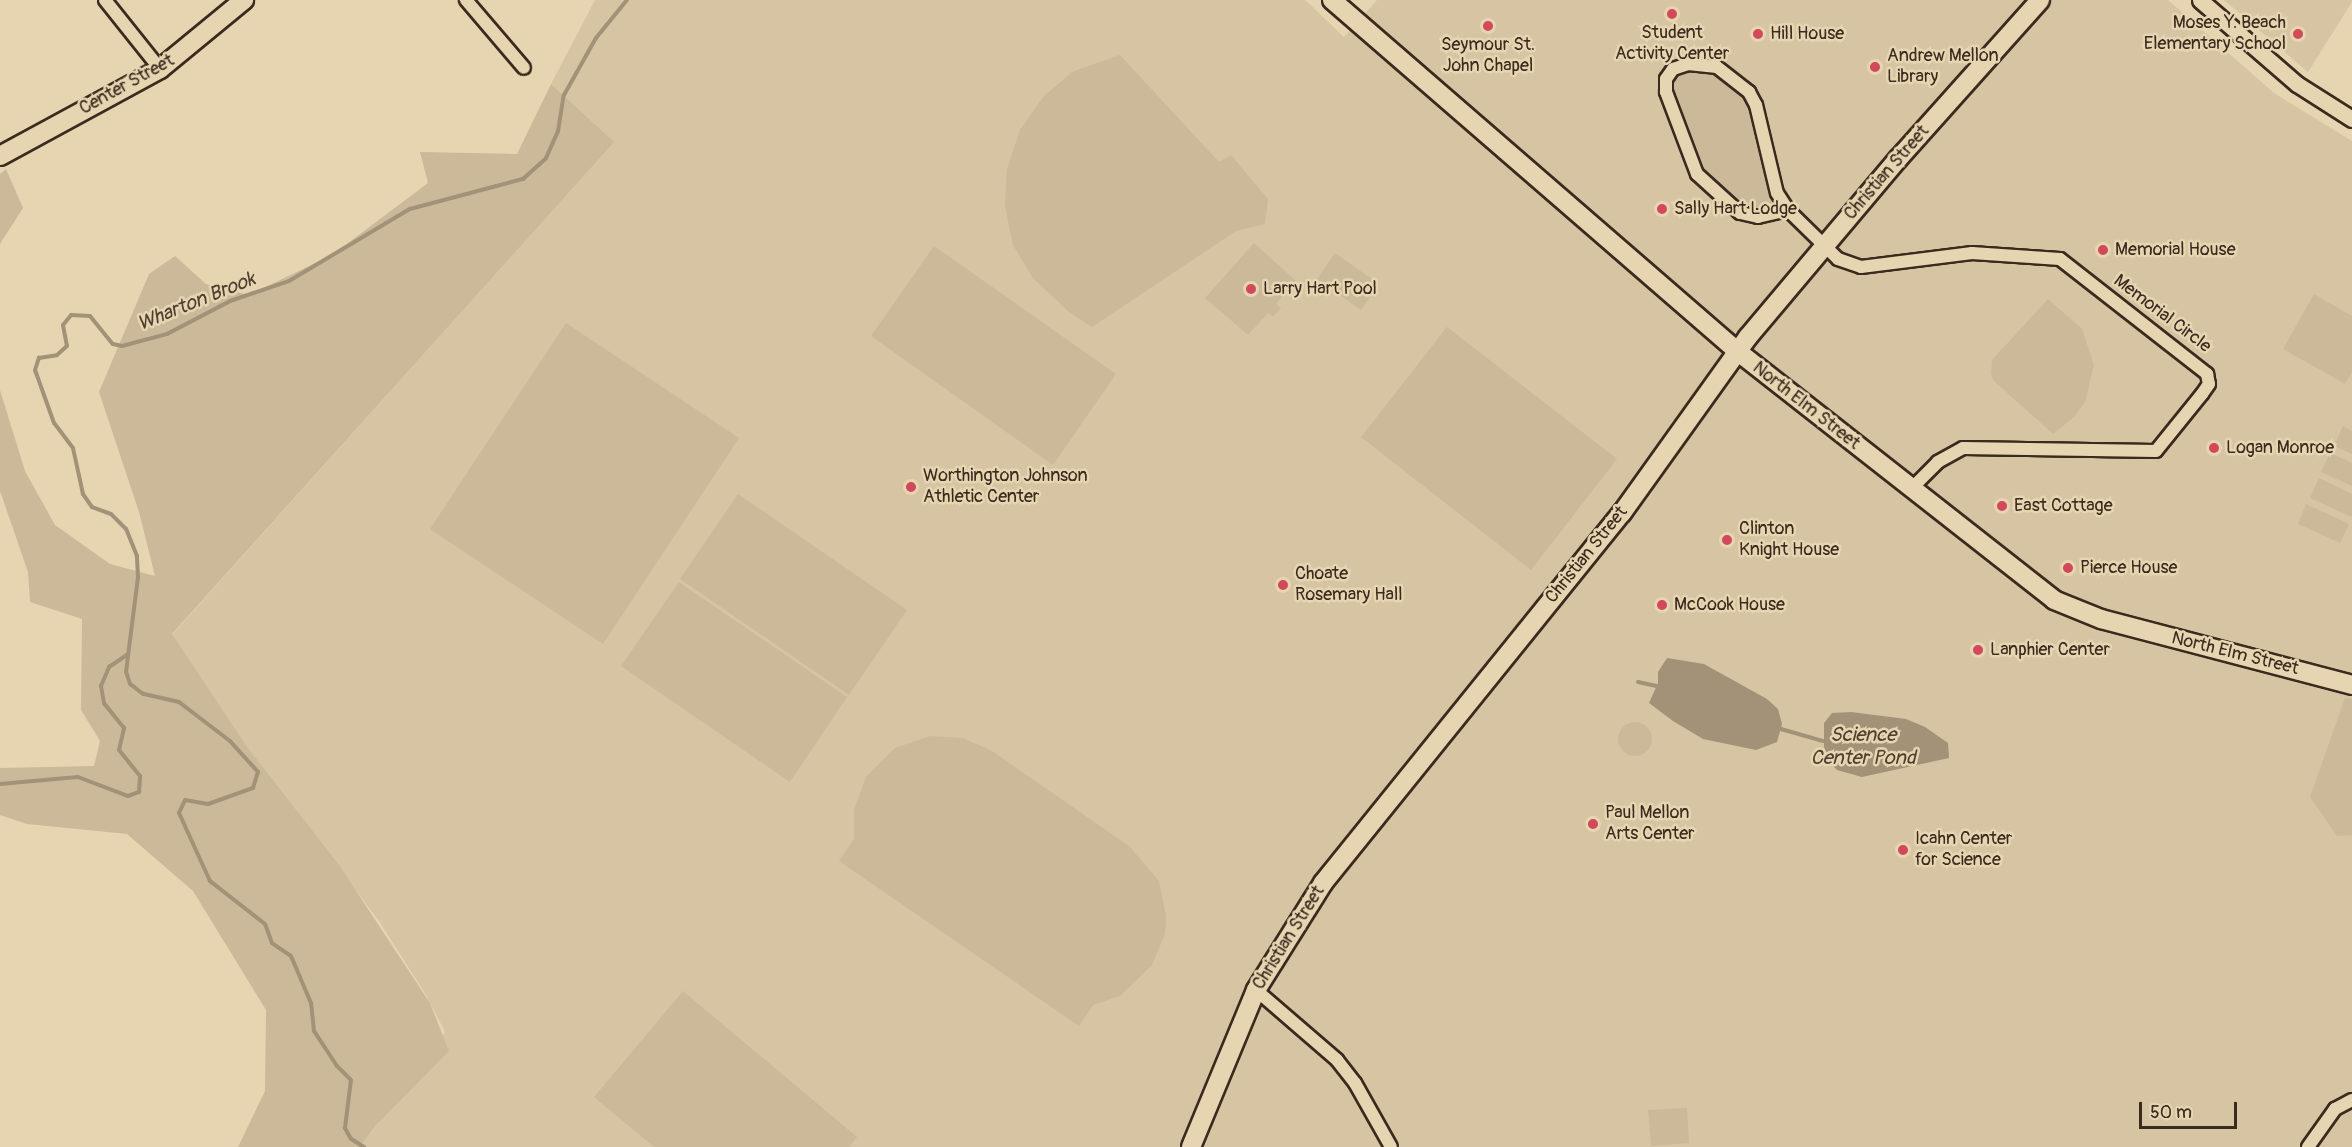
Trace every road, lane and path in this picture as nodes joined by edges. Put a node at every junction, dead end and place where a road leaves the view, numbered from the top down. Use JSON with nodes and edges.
{"nodes":[{"id":1,"x":105,"y":0,"type":"edge"},
{"id":2,"x":244,"y":0,"type":"edge"},
{"id":3,"x":466,"y":0,"type":"edge"},
{"id":4,"x":2040,"y":0,"type":"edge"},
{"id":5,"x":2200,"y":0,"type":"edge"},
{"id":6,"x":1344,"y":4,"type":"edge"},
{"id":7,"x":524,"y":68,"type":"dead end"},
{"id":8,"x":160,"y":69,"type":"junction"},
{"id":9,"x":2352,"y":118,"type":"edge"},
{"id":10,"x":0,"y":156,"type":"edge"},
{"id":11,"x":1788,"y":210,"type":"junction"},
{"id":12,"x":1824,"y":248,"type":"junction"},
{"id":13,"x":1737,"y":351,"type":"junction"},
{"id":14,"x":1911,"y":489,"type":"junction"},
{"id":15,"x":2352,"y":684,"type":"edge"},
{"id":16,"x":1256,"y":990,"type":"junction"},
{"id":17,"x":2352,"y":1100,"type":"edge"},
{"id":18,"x":1191,"y":1147,"type":"edge"},
{"id":19,"x":1391,"y":1147,"type":"edge"},
{"id":20,"x":2308,"y":1147,"type":"edge"}],
"edges":[{"from":1,"to":8,"type":"street"},
{"from":2,"to":8,"type":"main road","name":"Center Street"},
{"from":3,"to":7,"type":"street"},
{"from":4,"to":12,"type":"main road","name":"Christian Street"},
{"from":5,"to":9,"type":"street"},
{"from":6,"to":13,"type":"main road","name":"North Elm Street"},
{"from":8,"to":10,"type":"main road","name":"Center Street"},
{"from":11,"to":11,"type":"street"},
{"from":11,"to":12,"type":"street"},
{"from":12,"to":13,"type":"main road","name":"Christian Street"},
{"from":12,"to":14,"type":"street","name":"Memorial Circle"},
{"from":13,"to":14,"type":"main road","name":"North Elm Street"},
{"from":13,"to":16,"type":"main road","name":"Christian Street"},
{"from":14,"to":15,"type":"main road","name":"North Elm Street"},
{"from":16,"to":18,"type":"main road","name":"Christian Street"},
{"from":16,"to":19,"type":"street"},
{"from":17,"to":20,"type":"street"}]}
